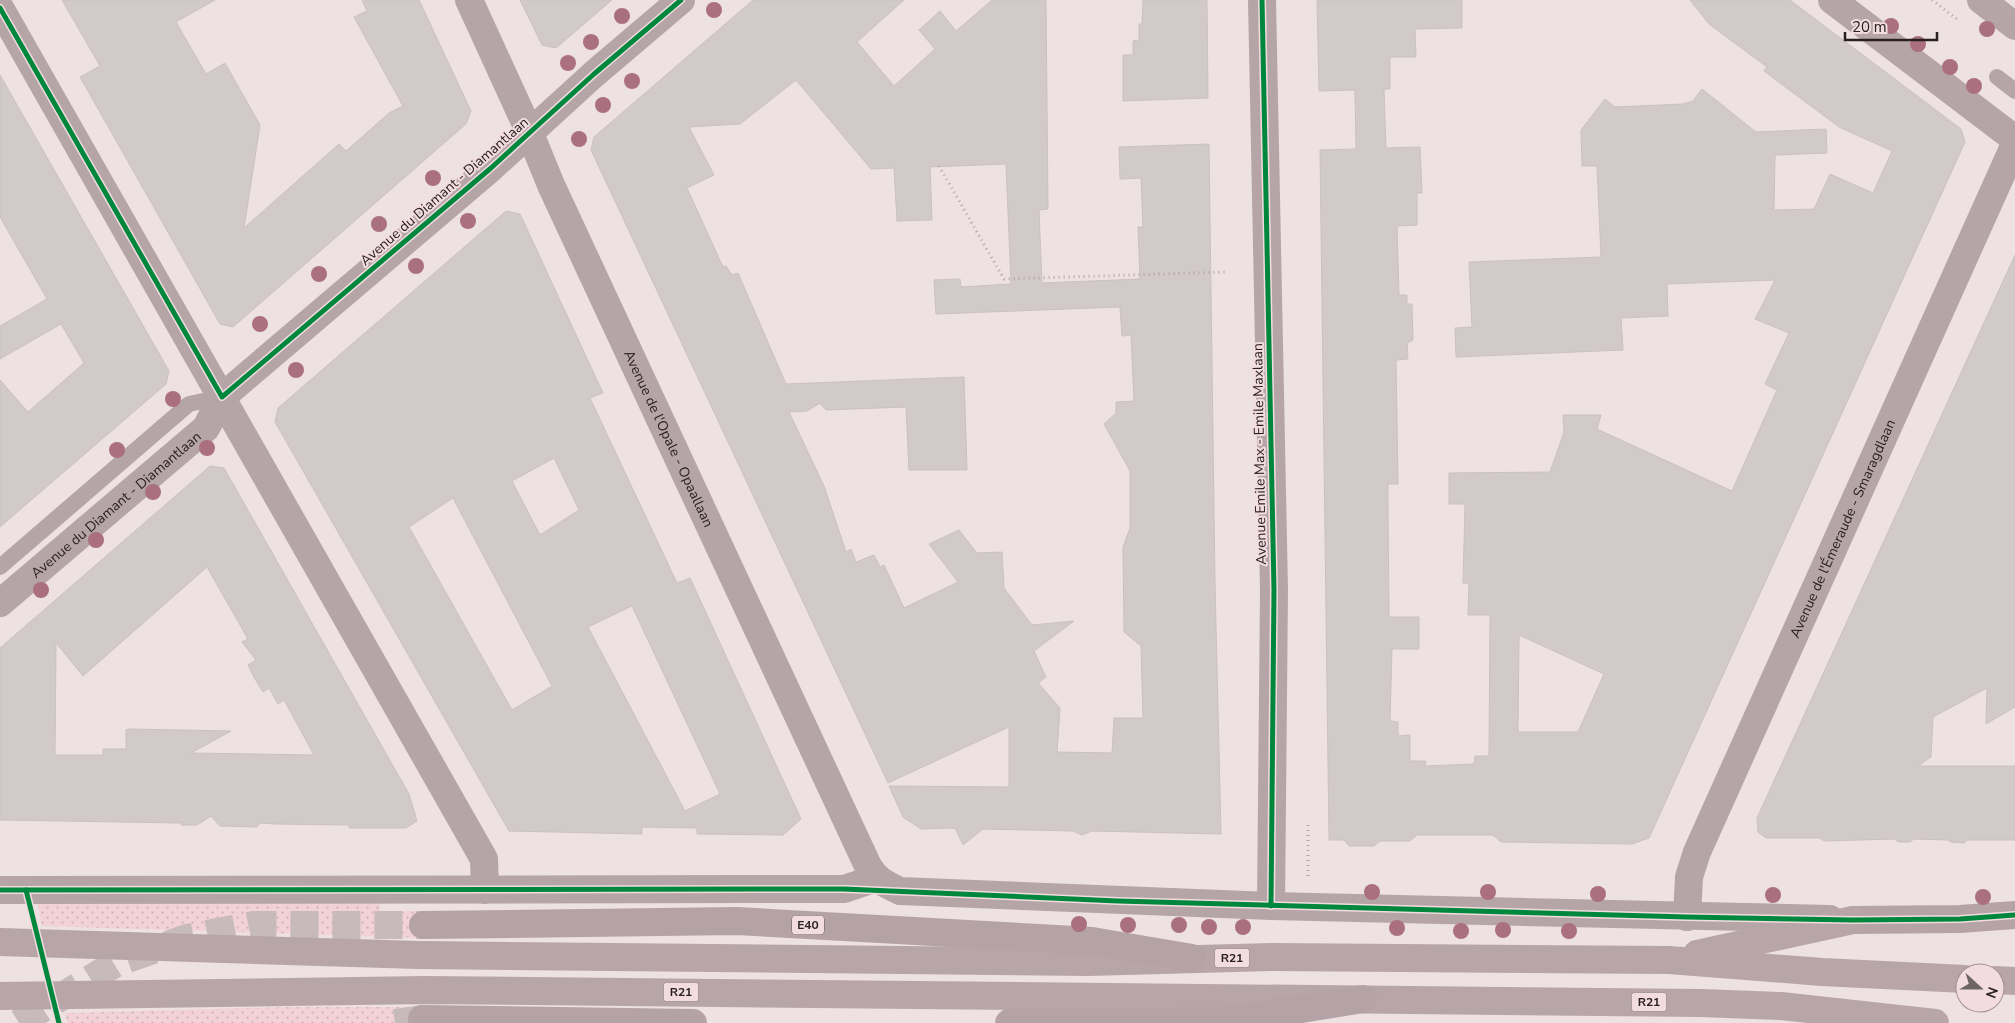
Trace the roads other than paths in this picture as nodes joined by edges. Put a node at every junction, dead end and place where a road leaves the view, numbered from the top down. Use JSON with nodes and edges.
{"nodes":[{"id":1,"x":469,"y":0,"type":"edge"},
{"id":2,"x":681,"y":0,"type":"edge"},
{"id":3,"x":1262,"y":0,"type":"edge"},
{"id":4,"x":1832,"y":0,"type":"edge"},
{"id":5,"x":1981,"y":0,"type":"edge"},
{"id":6,"x":0,"y":8,"type":"edge"},
{"id":7,"x":2015,"y":26,"type":"edge"},
{"id":8,"x":1997,"y":77,"type":"dead end"},
{"id":9,"x":2015,"y":91,"type":"edge"},
{"id":10,"x":529,"y":131,"type":"junction"},
{"id":11,"x":2015,"y":138,"type":"edge"},
{"id":12,"x":2015,"y":144,"type":"edge"},
{"id":13,"x":222,"y":397,"type":"junction"},
{"id":14,"x":0,"y":567,"type":"edge"},
{"id":15,"x":0,"y":603,"type":"edge"},
{"id":16,"x":874,"y":876,"type":"junction"},
{"id":17,"x":0,"y":890,"type":"edge"},
{"id":18,"x":485,"y":890,"type":"junction"},
{"id":19,"x":1271,"y":906,"type":"junction"},
{"id":20,"x":2015,"y":915,"type":"edge"},
{"id":21,"x":1687,"y":918,"type":"junction"},
{"id":22,"x":1853,"y":920,"type":"junction"},
{"id":23,"x":423,"y":925,"type":"tunnel mouth"},
{"id":24,"x":0,"y":942,"type":"edge"},
{"id":25,"x":1192,"y":958,"type":"junction"},
{"id":26,"x":1668,"y":960,"type":"junction"},
{"id":27,"x":1955,"y":979,"type":"edge"},
{"id":28,"x":0,"y":996,"type":"edge"},
{"id":29,"x":1363,"y":999,"type":"junction"},
{"id":30,"x":422,"y":1019,"type":"dead end"},
{"id":31,"x":693,"y":1023,"type":"edge"},
{"id":32,"x":1009,"y":1023,"type":"edge"},
{"id":33,"x":1935,"y":1023,"type":"edge"}],
"edges":[{"from":1,"to":10,"type":"street","name":"Avenue de l'Opale - Opaallaan"},
{"from":2,"to":10,"type":"street","name":"Avenue du Diamant - Diamantlaan"},
{"from":3,"to":19,"type":"street","name":"Avenue Emile Max - Emile Maxlaan"},
{"from":4,"to":11,"type":"street"},
{"from":5,"to":7,"type":"street"},
{"from":6,"to":13,"type":"street"},
{"from":8,"to":9,"type":"lane"},
{"from":10,"to":13,"type":"street","name":"Avenue du Diamant - Diamantlaan"},
{"from":10,"to":16,"type":"street","name":"Avenue de l'Opale - Opaallaan"},
{"from":12,"to":21,"type":"street","name":"Avenue de l'Émeraude - Smaragdlaan"},
{"from":13,"to":14,"type":"lane","name":"Avenue du Diamant - Diamantlaan"},
{"from":13,"to":15,"type":"street","name":"Avenue du Diamant - Diamantlaan"},
{"from":13,"to":18,"type":"street"},
{"from":16,"to":18,"type":"street"},
{"from":16,"to":19,"type":"street"},
{"from":17,"to":18,"type":"street"},
{"from":19,"to":21,"type":"street"},
{"from":20,"to":22,"type":"main road"},
{"from":21,"to":22,"type":"street"},
{"from":22,"to":26,"type":"main road"},
{"from":23,"to":25,"type":"highway","number":"E40"},
{"from":24,"to":25,"type":"main road","number":"R21"},
{"from":25,"to":26,"type":"main road","number":"R21"},
{"from":26,"to":27,"type":"main road","number":"R21"},
{"from":28,"to":29,"type":"main road","number":"R21"},
{"from":29,"to":32,"type":"highway"},
{"from":29,"to":33,"type":"main road","number":"R21"},
{"from":30,"to":31,"type":"highway"}]}
